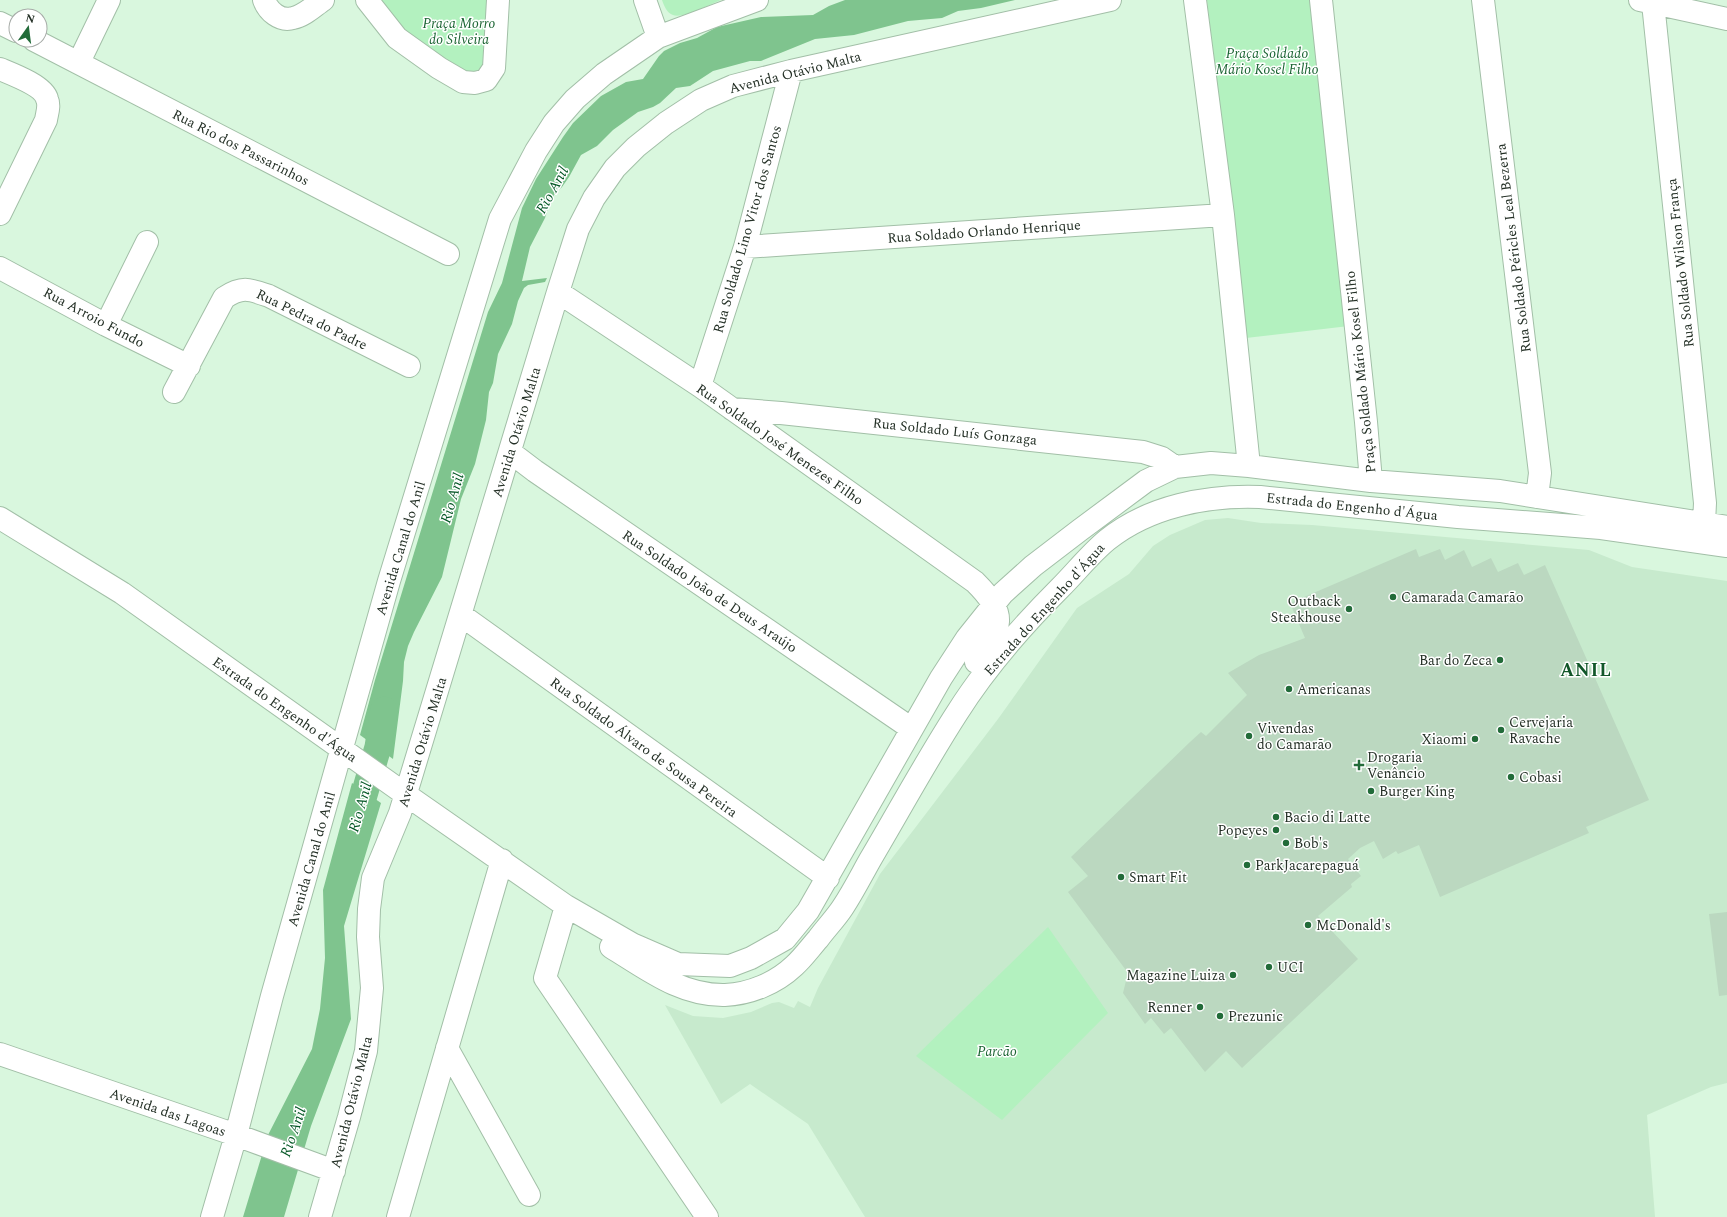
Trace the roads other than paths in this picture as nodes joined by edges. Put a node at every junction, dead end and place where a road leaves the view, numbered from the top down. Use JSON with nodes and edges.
{"nodes":[{"id":1,"x":109,"y":0,"type":"edge"},
{"id":2,"x":264,"y":0,"type":"edge"},
{"id":3,"x":323,"y":0,"type":"edge"},
{"id":4,"x":367,"y":0,"type":"edge"},
{"id":5,"x":498,"y":0,"type":"edge"},
{"id":6,"x":646,"y":0,"type":"edge"},
{"id":7,"x":757,"y":0,"type":"edge"},
{"id":8,"x":1110,"y":0,"type":"edge"},
{"id":9,"x":1195,"y":0,"type":"edge"},
{"id":10,"x":1321,"y":0,"type":"edge"},
{"id":11,"x":1483,"y":0,"type":"edge"},
{"id":12,"x":1646,"y":2,"type":"edge"},
{"id":13,"x":1727,"y":19,"type":"edge"},
{"id":14,"x":658,"y":37,"type":"junction"},
{"id":15,"x":48,"y":47,"type":"edge"},
{"id":16,"x":79,"y":62,"type":"junction"},
{"id":17,"x":0,"y":69,"type":"edge"},
{"id":18,"x":791,"y":71,"type":"junction"},
{"id":19,"x":0,"y":214,"type":"edge"},
{"id":20,"x":1223,"y":215,"type":"junction"},
{"id":21,"x":147,"y":242,"type":"dead end"},
{"id":22,"x":745,"y":247,"type":"junction"},
{"id":23,"x":448,"y":254,"type":"dead end"},
{"id":24,"x":0,"y":268,"type":"edge"},
{"id":25,"x":558,"y":292,"type":"junction"},
{"id":26,"x":106,"y":324,"type":"junction"},
{"id":27,"x":189,"y":366,"type":"junction"},
{"id":28,"x":409,"y":366,"type":"dead end"},
{"id":29,"x":700,"y":386,"type":"junction"},
{"id":30,"x":174,"y":392,"type":"dead end"},
{"id":31,"x":732,"y":409,"type":"junction"},
{"id":32,"x":510,"y":452,"type":"junction"},
{"id":33,"x":1249,"y":466,"type":"junction"},
{"id":34,"x":1175,"y":467,"type":"junction"},
{"id":35,"x":1371,"y":482,"type":"junction"},
{"id":36,"x":1536,"y":497,"type":"junction"},
{"id":37,"x":0,"y":518,"type":"edge"},
{"id":38,"x":1704,"y":523,"type":"junction"},
{"id":39,"x":1727,"y":527,"type":"edge"},
{"id":40,"x":1727,"y":546,"type":"edge"},
{"id":41,"x":994,"y":605,"type":"junction"},
{"id":42,"x":461,"y":615,"type":"junction"},
{"id":43,"x":912,"y":729,"type":"junction"},
{"id":44,"x":347,"y":752,"type":"junction"},
{"id":45,"x":922,"y":773,"type":"junction"},
{"id":46,"x":401,"y":791,"type":"junction"},
{"id":47,"x":502,"y":860,"type":"junction"},
{"id":48,"x":828,"y":878,"type":"junction"},
{"id":49,"x":566,"y":906,"type":"junction"},
{"id":50,"x":447,"y":1048,"type":"junction"},
{"id":51,"x":0,"y":1054,"type":"edge"},
{"id":52,"x":244,"y":1138,"type":"junction"},
{"id":53,"x":334,"y":1171,"type":"junction"},
{"id":54,"x":529,"y":1195,"type":"dead end"},
{"id":55,"x":212,"y":1217,"type":"edge"},
{"id":56,"x":320,"y":1217,"type":"edge"},
{"id":57,"x":398,"y":1217,"type":"edge"},
{"id":58,"x":707,"y":1217,"type":"edge"}],
"edges":[{"from":1,"to":16,"type":"street"},
{"from":2,"to":3,"type":"street"},
{"from":4,"to":5,"type":"street"},
{"from":6,"to":14,"type":"street"},
{"from":7,"to":14,"type":"street","name":"Avenida Canal do Anil"},
{"from":8,"to":18,"type":"street","name":"Avenida Otávio Malta"},
{"from":9,"to":20,"type":"street"},
{"from":10,"to":35,"type":"street","name":"Praça Soldado Mário Kosel Filho"},
{"from":11,"to":36,"type":"street","name":"Rua Soldado Péricles Leal Bezerra"},
{"from":12,"to":13,"type":"street"},
{"from":12,"to":38,"type":"street","name":"Rua Soldado Wilson França"},
{"from":14,"to":44,"type":"street","name":"Avenida Canal do Anil"},
{"from":15,"to":16,"type":"street","name":"Rua Rio dos Passarinhos"},
{"from":16,"to":23,"type":"street","name":"Rua Rio dos Passarinhos"},
{"from":17,"to":19,"type":"street"},
{"from":18,"to":22,"type":"street","name":"Rua Soldado Lino Vitor dos Santos"},
{"from":18,"to":25,"type":"street","name":"Avenida Otávio Malta"},
{"from":20,"to":22,"type":"street","name":"Rua Soldado Orlando Henrique"},
{"from":20,"to":33,"type":"street"},
{"from":21,"to":26,"type":"street"},
{"from":22,"to":29,"type":"street","name":"Rua Soldado Lino Vitor dos Santos"},
{"from":24,"to":26,"type":"street","name":"Rua Arroio Fundo"},
{"from":25,"to":29,"type":"street","name":"Rua Soldado José Menezes Filho"},
{"from":25,"to":32,"type":"street","name":"Avenida Otávio Malta"},
{"from":26,"to":27,"type":"street","name":"Rua Arroio Fundo"},
{"from":27,"to":28,"type":"street","name":"Rua Pedra do Padre"},
{"from":27,"to":30,"type":"street","name":"Rua Pedra do Padre"},
{"from":29,"to":31,"type":"street","name":"Rua Soldado José Menezes Filho"},
{"from":31,"to":34,"type":"street","name":"Rua Soldado Luís Gonzaga"},
{"from":31,"to":41,"type":"street","name":"Rua Soldado José Menezes Filho"},
{"from":32,"to":42,"type":"street","name":"Avenida Otávio Malta"},
{"from":32,"to":43,"type":"street","name":"Rua Soldado João de Deus Araújo"},
{"from":33,"to":34,"type":"street","name":"Estrada do Engenho d'Água"},
{"from":33,"to":35,"type":"street","name":"Estrada do Engenho d'Água"},
{"from":34,"to":41,"type":"street","name":"Estrada do Engenho d'Água"},
{"from":35,"to":36,"type":"street","name":"Estrada do Engenho d'Água"},
{"from":36,"to":38,"type":"street","name":"Estrada do Engenho d'Água"},
{"from":37,"to":44,"type":"street","name":"Estrada do Engenho d'Água"},
{"from":38,"to":39,"type":"street","name":"Estrada do Engenho d'Água"},
{"from":40,"to":45,"type":"street","name":"Estrada do Engenho d'Água"},
{"from":41,"to":43,"type":"street","name":"Estrada do Engenho d'Água"},
{"from":41,"to":45,"type":"street"},
{"from":42,"to":46,"type":"street","name":"Avenida Otávio Malta"},
{"from":42,"to":48,"type":"street","name":"Rua Soldado Álvaro de Sousa Pereira"},
{"from":43,"to":48,"type":"street","name":"Estrada do Engenho d'Água"},
{"from":44,"to":46,"type":"street","name":"Estrada do Engenho d'Água"},
{"from":44,"to":52,"type":"street","name":"Avenida Canal do Anil"},
{"from":45,"to":49,"type":"street","name":"Estrada do Engenho d'Água"},
{"from":46,"to":47,"type":"street","name":"Estrada do Engenho d'Água"},
{"from":46,"to":53,"type":"street","name":"Avenida Otávio Malta"},
{"from":47,"to":49,"type":"street","name":"Estrada do Engenho d'Água"},
{"from":47,"to":50,"type":"street"},
{"from":48,"to":49,"type":"street","name":"Estrada do Engenho d'Água"},
{"from":49,"to":58,"type":"street"},
{"from":50,"to":54,"type":"street"},
{"from":50,"to":57,"type":"street"},
{"from":51,"to":52,"type":"street","name":"Avenida das Lagoas"},
{"from":52,"to":53,"type":"street","name":"Avenida das Lagoas"},
{"from":52,"to":55,"type":"street","name":"Avenida Canal do Anil"},
{"from":53,"to":56,"type":"street","name":"Avenida Otávio Malta"}]}
